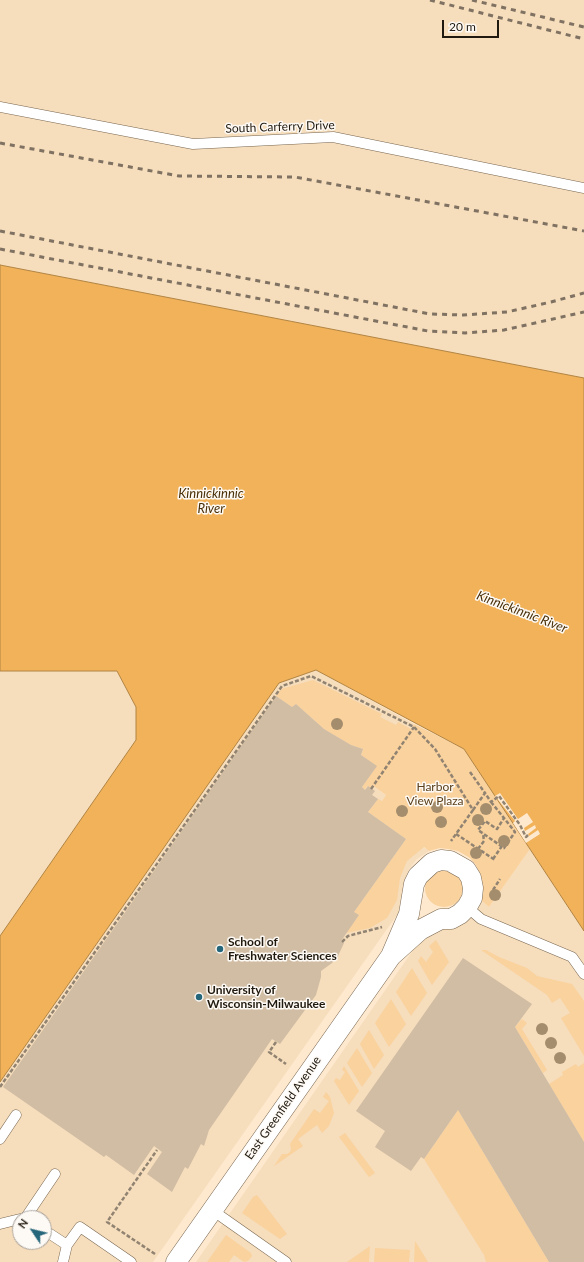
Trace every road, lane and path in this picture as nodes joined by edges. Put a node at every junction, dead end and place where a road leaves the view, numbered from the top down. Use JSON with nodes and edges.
{"nodes":[{"id":1,"x":0,"y":107,"type":"edge"},
{"id":2,"x":584,"y":188,"type":"edge"},
{"id":3,"x":414,"y":727,"type":"junction"},
{"id":4,"x":470,"y":772,"type":"dead end"},
{"id":5,"x":371,"y":789,"type":"dead end"},
{"id":6,"x":485,"y":793,"type":"junction"},
{"id":7,"x":491,"y":802,"type":"junction"},
{"id":8,"x":473,"y":810,"type":"junction"},
{"id":9,"x":504,"y":818,"type":"junction"},
{"id":10,"x":483,"y":833,"type":"junction"},
{"id":11,"x":456,"y":834,"type":"junction"},
{"id":12,"x":528,"y":835,"type":"dead end"},
{"id":13,"x":502,"y":846,"type":"junction"},
{"id":14,"x":478,"y":849,"type":"junction"},
{"id":15,"x":445,"y":861,"type":"junction"},
{"id":16,"x":467,"y":907,"type":"junction"},
{"id":17,"x":384,"y":926,"type":"dead end"},
{"id":18,"x":342,"y":942,"type":"dead end"},
{"id":19,"x":391,"y":956,"type":"junction"},
{"id":20,"x":584,"y":974,"type":"edge"},
{"id":21,"x":276,"y":1042,"type":"dead end"},
{"id":22,"x":286,"y":1064,"type":"dead end"},
{"id":23,"x":0,"y":1087,"type":"edge"},
{"id":24,"x":16,"y":1115,"type":"dead end"},
{"id":25,"x":0,"y":1139,"type":"edge"},
{"id":26,"x":157,"y":1150,"type":"dead end"},
{"id":27,"x":55,"y":1174,"type":"dead end"},
{"id":28,"x":30,"y":1210,"type":"edge"},
{"id":29,"x":212,"y":1210,"type":"junction"},
{"id":30,"x":12,"y":1221,"type":"edge"},
{"id":31,"x":0,"y":1224,"type":"edge"},
{"id":32,"x":52,"y":1235,"type":"edge"},
{"id":33,"x":67,"y":1245,"type":"junction"},
{"id":34,"x":155,"y":1254,"type":"dead end"},
{"id":35,"x":63,"y":1262,"type":"edge"},
{"id":36,"x":131,"y":1262,"type":"edge"},
{"id":37,"x":176,"y":1262,"type":"edge"},
{"id":38,"x":286,"y":1262,"type":"edge"}],
"edges":[{"from":1,"to":2,"type":"lane","name":"South Carferry Drive"},
{"from":3,"to":5,"type":"path"},
{"from":3,"to":8,"type":"path"},
{"from":3,"to":23,"type":"path"},
{"from":4,"to":6,"type":"path"},
{"from":6,"to":7,"type":"path"},
{"from":6,"to":8,"type":"path"},
{"from":7,"to":9,"type":"path"},
{"from":7,"to":12,"type":"path"},
{"from":8,"to":11,"type":"path"},
{"from":9,"to":10,"type":"path"},
{"from":9,"to":13,"type":"path"},
{"from":10,"to":13,"type":"path"},
{"from":10,"to":14,"type":"path"},
{"from":11,"to":14,"type":"path"},
{"from":11,"to":15,"type":"path"},
{"from":13,"to":14,"type":"path"},
{"from":15,"to":16,"type":"street"},
{"from":15,"to":19,"type":"street","name":"East Greenfield Avenue"},
{"from":16,"to":19,"type":"street","name":"East Greenfield Avenue"},
{"from":16,"to":20,"type":"lane"},
{"from":17,"to":18,"type":"path"},
{"from":19,"to":29,"type":"street","name":"East Greenfield Avenue"},
{"from":21,"to":22,"type":"path"},
{"from":24,"to":25,"type":"lane"},
{"from":26,"to":34,"type":"path"},
{"from":27,"to":28,"type":"lane"},
{"from":29,"to":37,"type":"street","name":"East Greenfield Avenue"},
{"from":29,"to":38,"type":"lane"},
{"from":30,"to":31,"type":"lane"},
{"from":32,"to":33,"type":"lane"},
{"from":33,"to":35,"type":"lane"},
{"from":33,"to":36,"type":"lane"}]}
